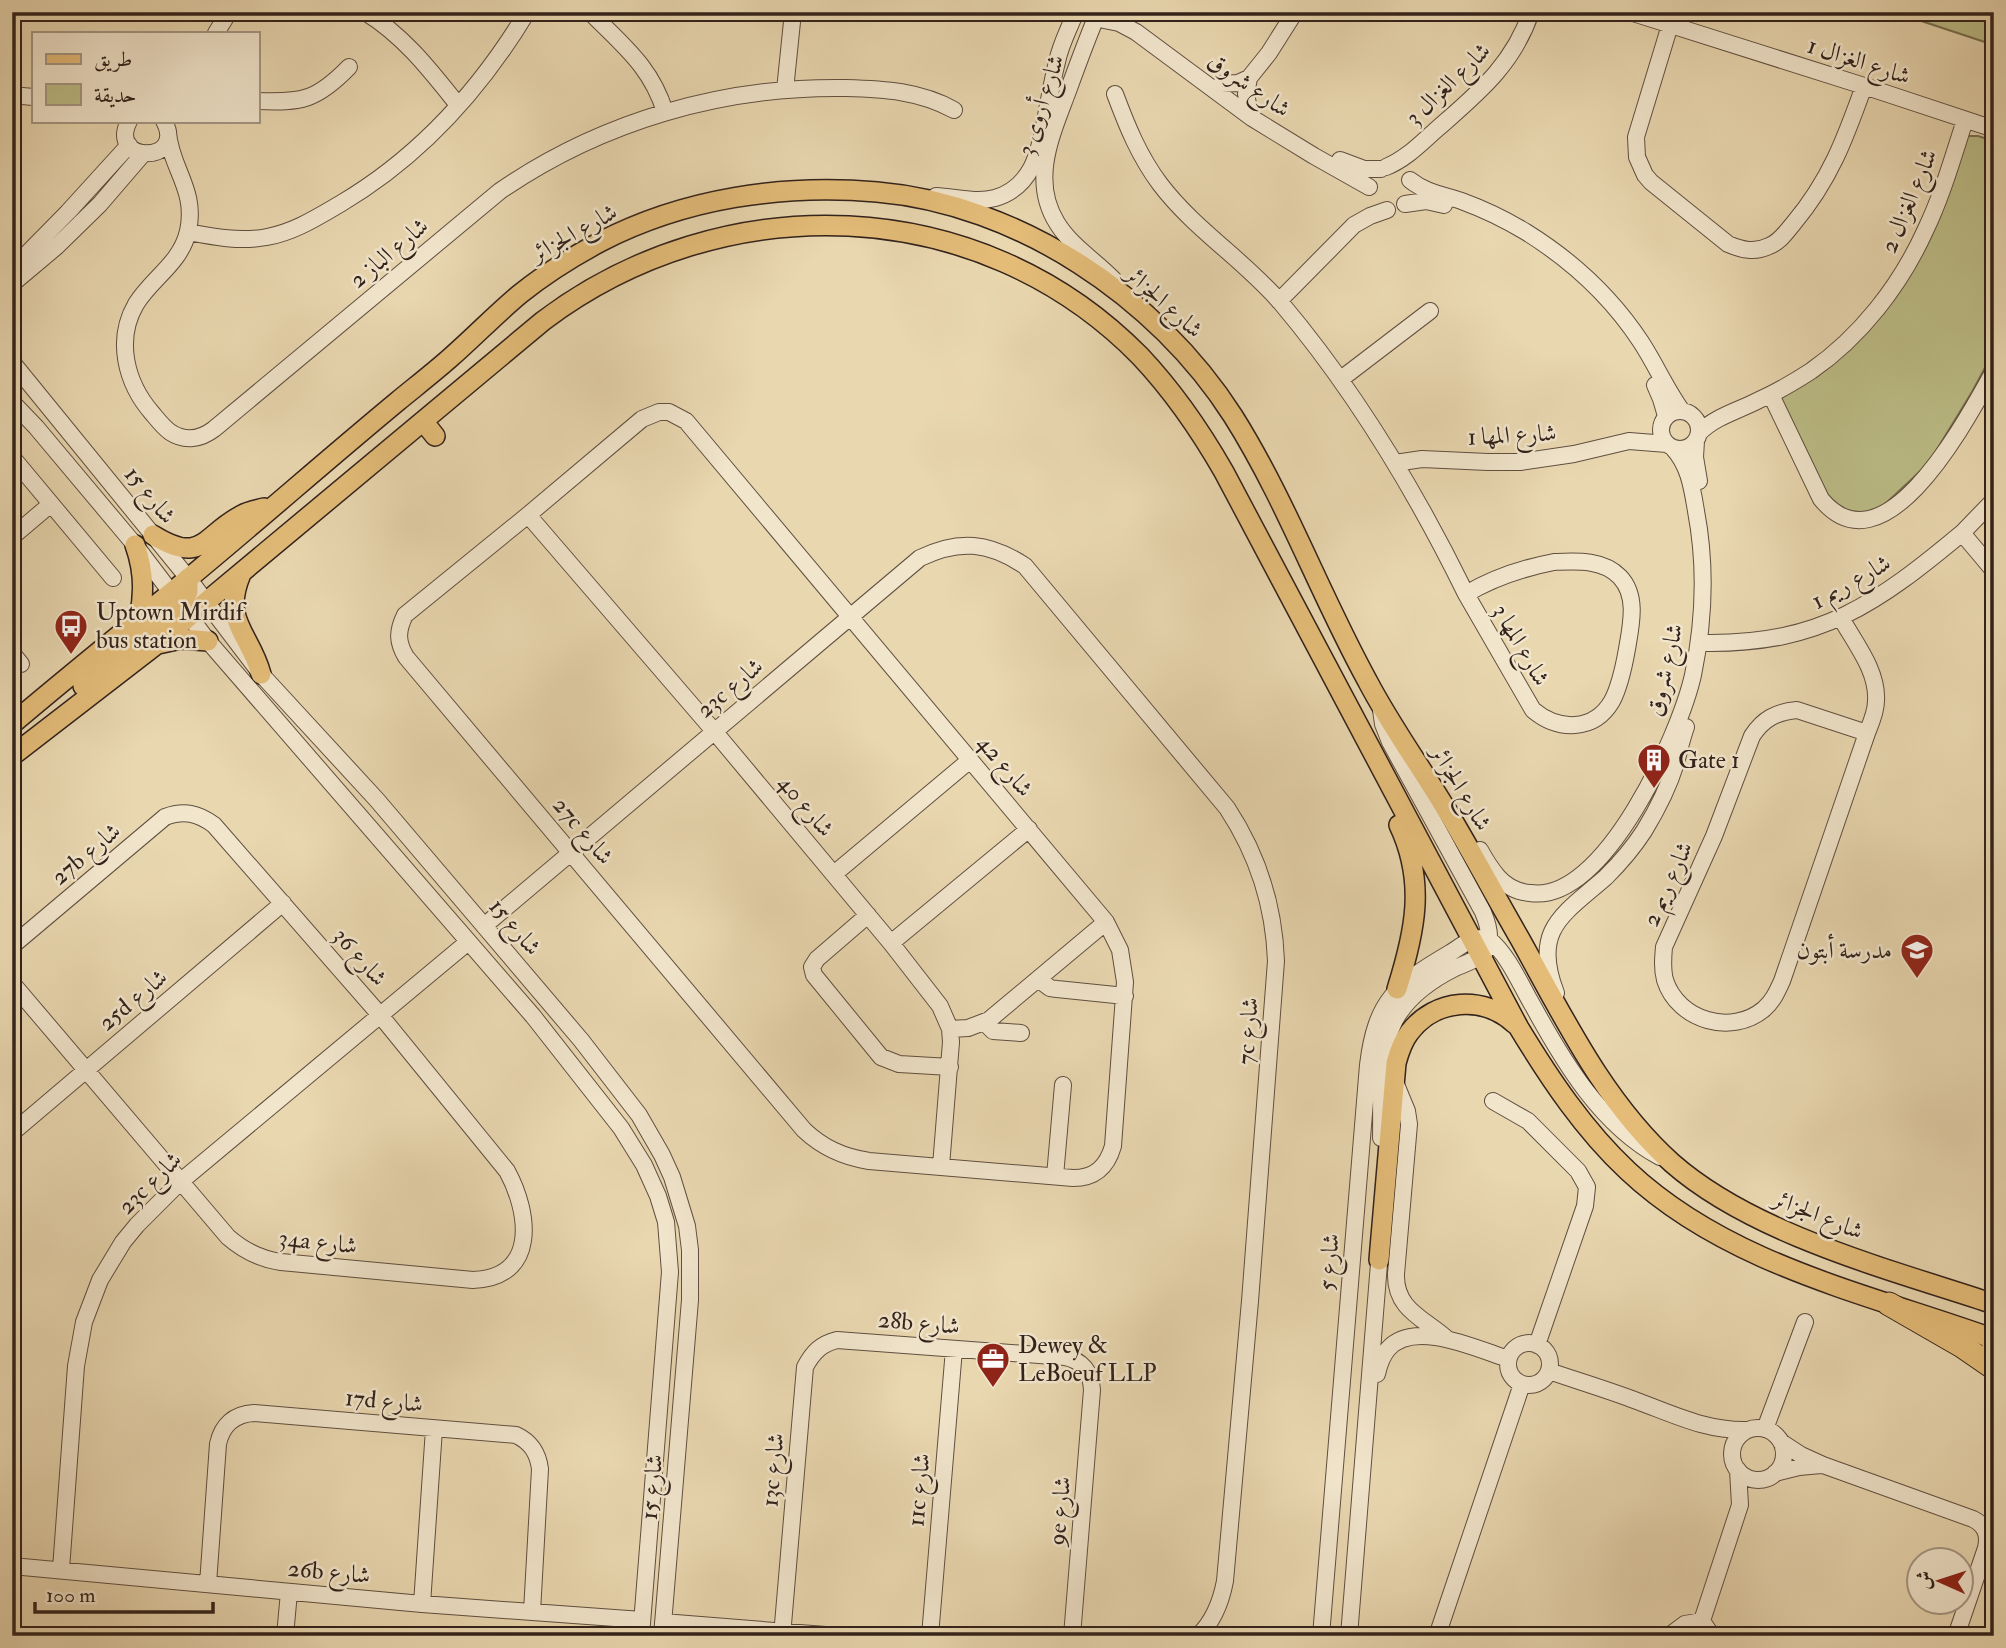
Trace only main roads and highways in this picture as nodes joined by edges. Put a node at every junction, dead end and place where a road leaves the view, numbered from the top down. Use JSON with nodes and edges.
{"nodes":[{"id":1,"x":272,"y":507,"type":"junction"},
{"id":2,"x":153,"y":535,"type":"road end"},
{"id":3,"x":135,"y":545,"type":"road end"},
{"id":4,"x":241,"y":573,"type":"junction"},
{"id":5,"x":180,"y":604,"type":"junction"},
{"id":6,"x":139,"y":617,"type":"junction"},
{"id":7,"x":208,"y":642,"type":"road end"},
{"id":8,"x":157,"y":645,"type":"junction"},
{"id":9,"x":261,"y":674,"type":"road end"},
{"id":10,"x":12,"y":724,"type":"edge"},
{"id":11,"x":1371,"y":752,"type":"junction"},
{"id":12,"x":13,"y":756,"type":"edge"},
{"id":13,"x":1397,"y":989,"type":"road end"},
{"id":14,"x":1518,"y":1027,"type":"junction"},
{"id":15,"x":1380,"y":1260,"type":"road end"},
{"id":16,"x":1889,"y":1304,"type":"junction"},
{"id":17,"x":1994,"y":1304,"type":"edge"},
{"id":18,"x":1993,"y":1339,"type":"edge"},
{"id":19,"x":1994,"y":1368,"type":"edge"}],
"edges":[{"from":1,"to":2,"type":"main road"},
{"from":1,"to":5,"type":"main road","name":"شارع الجزائر"},
{"from":1,"to":17,"type":"main road","name":"شارع الجزائر"},
{"from":3,"to":6,"type":"main road"},
{"from":4,"to":5,"type":"main road","name":"شارع الجزائر"},
{"from":4,"to":9,"type":"main road"},
{"from":4,"to":11,"type":"main road","name":"شارع الجزائر"},
{"from":5,"to":6,"type":"main road","name":"شارع الجزائر"},
{"from":5,"to":8,"type":"main road","name":"شارع الجزائر"},
{"from":5,"to":12,"type":"main road"},
{"from":6,"to":10,"type":"main road","name":"شارع الجزائر"},
{"from":7,"to":8,"type":"main road"},
{"from":8,"to":12,"type":"main road","name":"شارع الجزائر"},
{"from":11,"to":13,"type":"main road"},
{"from":11,"to":14,"type":"main road","name":"شارع الجزائر"},
{"from":14,"to":15,"type":"main road"},
{"from":14,"to":16,"type":"main road","name":"شارع الجزائر"},
{"from":16,"to":18,"type":"main road","name":"شارع الجزائر"},
{"from":16,"to":19,"type":"highway"}]}
